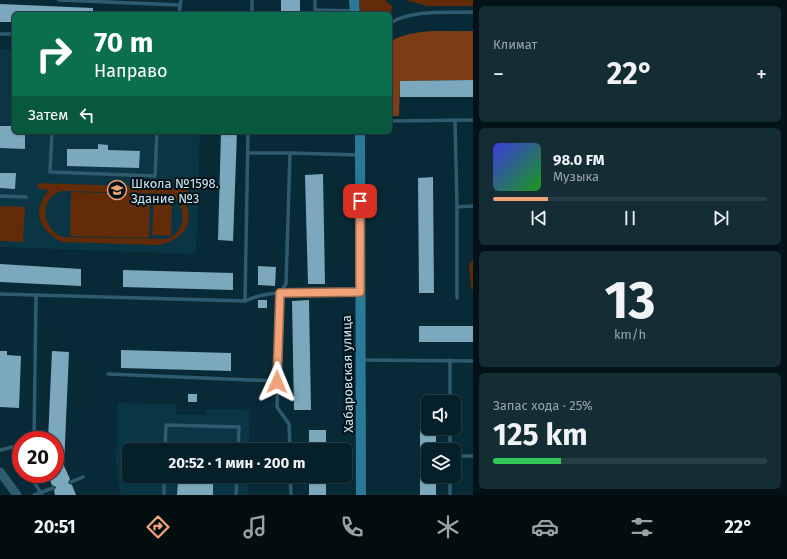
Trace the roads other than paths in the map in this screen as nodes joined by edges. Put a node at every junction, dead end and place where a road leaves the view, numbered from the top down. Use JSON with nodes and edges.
{"nodes":[{"id":1,"x":59,"y":0,"type":"edge"},
{"id":2,"x":181,"y":0,"type":"edge"},
{"id":3,"x":252,"y":0,"type":"edge"},
{"id":4,"x":315,"y":0,"type":"edge"},
{"id":5,"x":354,"y":0,"type":"edge"},
{"id":6,"x":180,"y":5,"type":"junction"},
{"id":7,"x":180,"y":12,"type":"edge"},
{"id":8,"x":252,"y":12,"type":"edge"},
{"id":9,"x":315,"y":12,"type":"edge"},
{"id":10,"x":355,"y":12,"type":"edge"},
{"id":11,"x":473,"y":12,"type":"edge"},
{"id":12,"x":392,"y":22,"type":"edge"},
{"id":13,"x":0,"y":34,"type":"edge"},
{"id":14,"x":12,"y":34,"type":"edge"},
{"id":15,"x":455,"y":120,"type":"junction"},
{"id":16,"x":473,"y":120,"type":"edge"},
{"id":17,"x":392,"y":121,"type":"edge"},
{"id":18,"x":52,"y":134,"type":"edge"},
{"id":19,"x":157,"y":134,"type":"edge"},
{"id":20,"x":248,"y":134,"type":"edge"},
{"id":21,"x":360,"y":134,"type":"edge"},
{"id":22,"x":248,"y":153,"type":"junction"},
{"id":23,"x":290,"y":153,"type":"junction"},
{"id":24,"x":360,"y":155,"type":"junction"},
{"id":25,"x":0,"y":196,"type":"edge"},
{"id":26,"x":26,"y":197,"type":"dead end"},
{"id":27,"x":457,"y":206,"type":"junction"},
{"id":28,"x":473,"y":206,"type":"edge"},
{"id":29,"x":360,"y":292,"type":"junction"},
{"id":30,"x":280,"y":293,"type":"junction"},
{"id":31,"x":0,"y":294,"type":"edge"},
{"id":32,"x":36,"y":296,"type":"junction"},
{"id":33,"x":457,"y":298,"type":"dead end"},
{"id":34,"x":245,"y":301,"type":"junction"},
{"id":35,"x":360,"y":360,"type":"junction"},
{"id":36,"x":450,"y":360,"type":"junction"},
{"id":37,"x":473,"y":361,"type":"edge"},
{"id":38,"x":108,"y":374,"type":"dead end"},
{"id":39,"x":277,"y":382,"type":"junction"},
{"id":40,"x":450,"y":395,"type":"edge"},
{"id":41,"x":34,"y":431,"type":"edge"},
{"id":42,"x":165,"y":443,"type":"edge"},
{"id":43,"x":238,"y":443,"type":"edge"},
{"id":44,"x":290,"y":443,"type":"edge"},
{"id":45,"x":12,"y":446,"type":"edge"},
{"id":46,"x":0,"y":450,"type":"edge"},
{"id":47,"x":461,"y":456,"type":"edge"},
{"id":48,"x":473,"y":456,"type":"edge"},
{"id":49,"x":0,"y":472,"type":"edge"},
{"id":50,"x":83,"y":477,"type":"dead end"},
{"id":51,"x":71,"y":482,"type":"dead end"},
{"id":52,"x":35,"y":483,"type":"edge"},
{"id":53,"x":164,"y":483,"type":"edge"},
{"id":54,"x":237,"y":483,"type":"edge"},
{"id":55,"x":290,"y":483,"type":"edge"},
{"id":56,"x":450,"y":483,"type":"edge"},
{"id":57,"x":53,"y":488,"type":"dead end"},
{"id":58,"x":41,"y":494,"type":"edge"},
{"id":59,"x":17,"y":495,"type":"edge"},
{"id":60,"x":34,"y":495,"type":"edge"},
{"id":61,"x":164,"y":495,"type":"edge"},
{"id":62,"x":236,"y":495,"type":"edge"},
{"id":63,"x":291,"y":495,"type":"edge"},
{"id":64,"x":361,"y":495,"type":"edge"},
{"id":65,"x":450,"y":495,"type":"edge"}],
"edges":[{"from":1,"to":6,"type":"lane"},
{"from":2,"to":6,"type":"lane"},
{"from":3,"to":8,"type":"lane"},
{"from":4,"to":9,"type":"lane"},
{"from":5,"to":10,"type":"main road"},
{"from":6,"to":7,"type":"lane"},
{"from":9,"to":10,"type":"lane"},
{"from":11,"to":12,"type":"lane"},
{"from":13,"to":14,"type":"lane"},
{"from":15,"to":16,"type":"lane"},
{"from":15,"to":17,"type":"lane"},
{"from":15,"to":27,"type":"lane"},
{"from":18,"to":19,"type":"lane"},
{"from":20,"to":22,"type":"lane"},
{"from":21,"to":24,"type":"main road","name":"Хабаровская улица"},
{"from":22,"to":23,"type":"lane"},
{"from":22,"to":34,"type":"lane"},
{"from":23,"to":24,"type":"lane"},
{"from":23,"to":30,"type":"lane"},
{"from":24,"to":29,"type":"main road","name":"Хабаровская улица"},
{"from":25,"to":26,"type":"lane"},
{"from":27,"to":28,"type":"lane"},
{"from":27,"to":33,"type":"lane"},
{"from":29,"to":30,"type":"lane"},
{"from":29,"to":35,"type":"main road","name":"Хабаровская улица"},
{"from":30,"to":34,"type":"lane"},
{"from":30,"to":39,"type":"lane"},
{"from":31,"to":32,"type":"lane"},
{"from":32,"to":34,"type":"lane"},
{"from":32,"to":41,"type":"lane"},
{"from":35,"to":36,"type":"lane"},
{"from":35,"to":64,"type":"main road","name":"Хабаровская улица"},
{"from":36,"to":37,"type":"lane"},
{"from":36,"to":40,"type":"lane"},
{"from":38,"to":39,"type":"lane"},
{"from":39,"to":44,"type":"lane"},
{"from":42,"to":43,"type":"lane"},
{"from":45,"to":46,"type":"lane"},
{"from":47,"to":48,"type":"lane"},
{"from":49,"to":59,"type":"street"},
{"from":50,"to":51,"type":"lane"},
{"from":52,"to":58,"type":"lane"},
{"from":53,"to":61,"type":"lane"},
{"from":54,"to":62,"type":"lane"},
{"from":55,"to":63,"type":"lane"},
{"from":56,"to":65,"type":"lane"},
{"from":57,"to":58,"type":"lane"},
{"from":58,"to":60,"type":"lane"}]}
